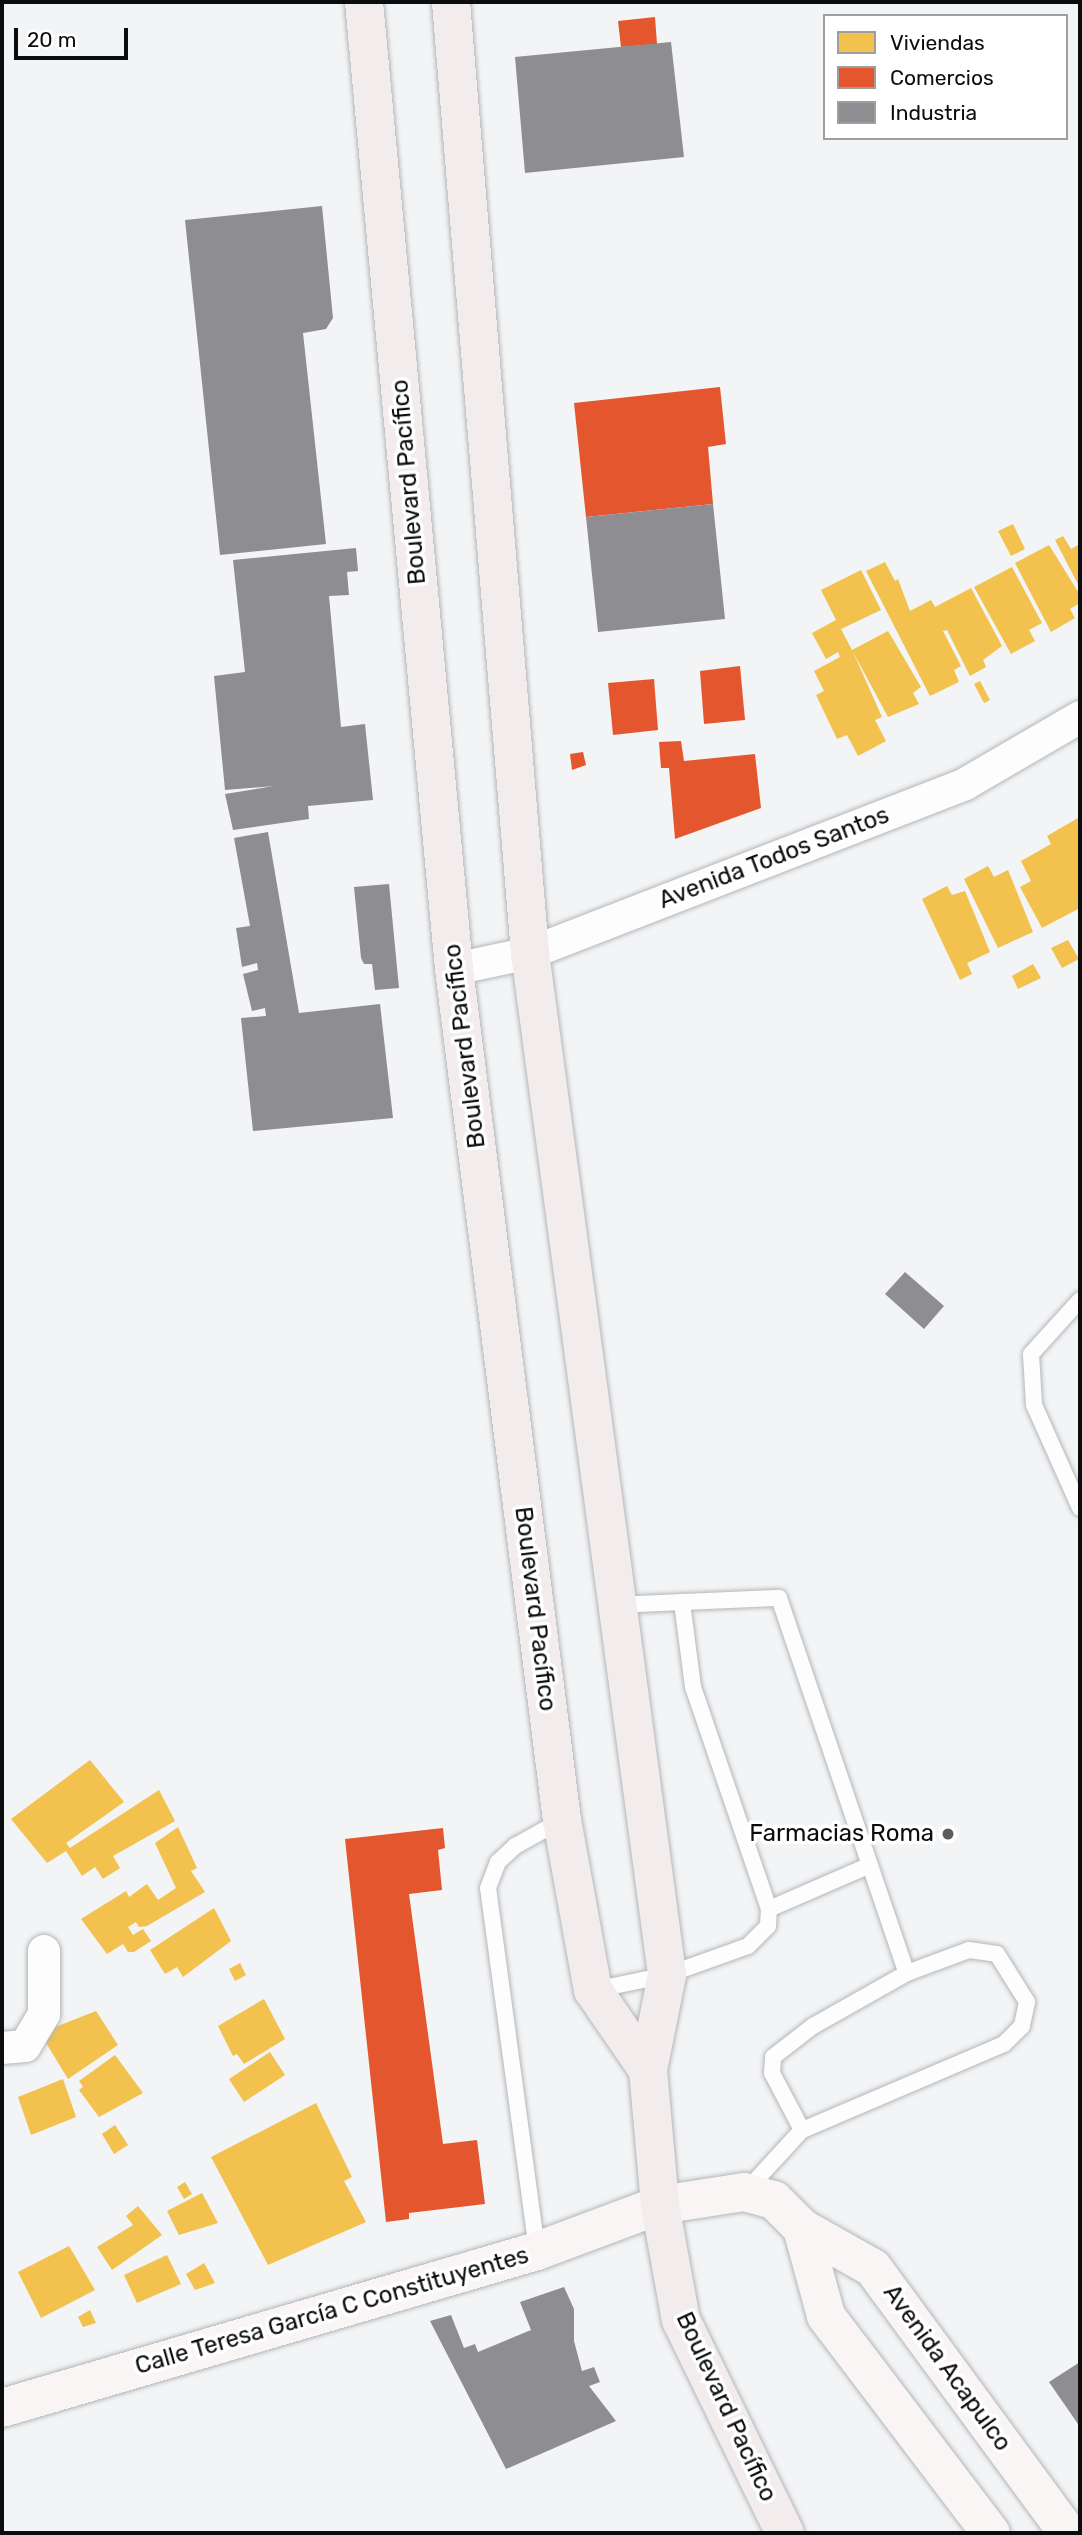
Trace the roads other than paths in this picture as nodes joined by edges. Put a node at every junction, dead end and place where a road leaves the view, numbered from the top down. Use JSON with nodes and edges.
{"nodes":[{"id":1,"x":364,"y":2,"type":"edge"},
{"id":2,"x":451,"y":2,"type":"edge"},
{"id":3,"x":1080,"y":717,"type":"edge"},
{"id":4,"x":530,"y":953,"type":"junction"},
{"id":5,"x":454,"y":969,"type":"junction"},
{"id":6,"x":1080,"y":1300,"type":"edge"},
{"id":7,"x":1080,"y":1508,"type":"edge"},
{"id":8,"x":682,"y":1602,"type":"junction"},
{"id":9,"x":617,"y":1605,"type":"junction"},
{"id":10,"x":562,"y":1820,"type":"junction"},
{"id":11,"x":870,"y":1865,"type":"junction"},
{"id":12,"x":769,"y":1909,"type":"junction"},
{"id":13,"x":44,"y":1951,"type":"dead end"},
{"id":14,"x":906,"y":1973,"type":"junction"},
{"id":15,"x":667,"y":1975,"type":"junction"},
{"id":16,"x":593,"y":1990,"type":"junction"},
{"id":17,"x":2,"y":2048,"type":"edge"},
{"id":18,"x":648,"y":2070,"type":"junction"},
{"id":19,"x":802,"y":2130,"type":"junction"},
{"id":20,"x":744,"y":2192,"type":"junction"},
{"id":21,"x":660,"y":2205,"type":"junction"},
{"id":22,"x":802,"y":2228,"type":"junction"},
{"id":23,"x":537,"y":2251,"type":"junction"},
{"id":24,"x":2,"y":2408,"type":"edge"},
{"id":25,"x":785,"y":2533,"type":"edge"},
{"id":26,"x":991,"y":2533,"type":"edge"},
{"id":27,"x":1068,"y":2533,"type":"edge"}],
"edges":[{"from":1,"to":5,"type":"main road","name":"Boulevard Pacífico"},
{"from":2,"to":4,"type":"main road","name":"Boulevard Pacífico"},
{"from":3,"to":4,"type":"street","name":"Avenida Todos Santos"},
{"from":4,"to":5,"type":"street","name":"Avenida Todos Santos"},
{"from":4,"to":9,"type":"main road","name":"Boulevard Pacífico"},
{"from":5,"to":10,"type":"main road","name":"Boulevard Pacífico"},
{"from":6,"to":7,"type":"lane"},
{"from":8,"to":9,"type":"lane"},
{"from":8,"to":11,"type":"lane"},
{"from":8,"to":12,"type":"lane"},
{"from":9,"to":15,"type":"main road","name":"Boulevard Pacífico"},
{"from":10,"to":16,"type":"main road","name":"Boulevard Pacífico"},
{"from":10,"to":23,"type":"lane"},
{"from":11,"to":12,"type":"lane"},
{"from":11,"to":14,"type":"lane"},
{"from":12,"to":15,"type":"lane"},
{"from":13,"to":17,"type":"street"},
{"from":14,"to":19,"type":"lane"},
{"from":14,"to":19,"type":"lane"},
{"from":15,"to":16,"type":"lane"},
{"from":15,"to":18,"type":"main road","name":"Boulevard Pacífico"},
{"from":16,"to":18,"type":"main road","name":"Boulevard Pacífico"},
{"from":18,"to":21,"type":"main road","name":"Boulevard Pacífico"},
{"from":19,"to":20,"type":"lane"},
{"from":20,"to":21,"type":"main road","name":"Avenida Acapulco"},
{"from":20,"to":22,"type":"main road","name":"Avenida Acapulco"},
{"from":21,"to":23,"type":"main road","name":"Calle Teresa García C Constituyentes"},
{"from":21,"to":25,"type":"main road","name":"Boulevard Pacífico"},
{"from":22,"to":26,"type":"main road","name":"Avenida Acapulco"},
{"from":22,"to":27,"type":"main road","name":"Avenida Acapulco"},
{"from":23,"to":24,"type":"main road","name":"Calle Teresa García C Constituyentes"}]}
